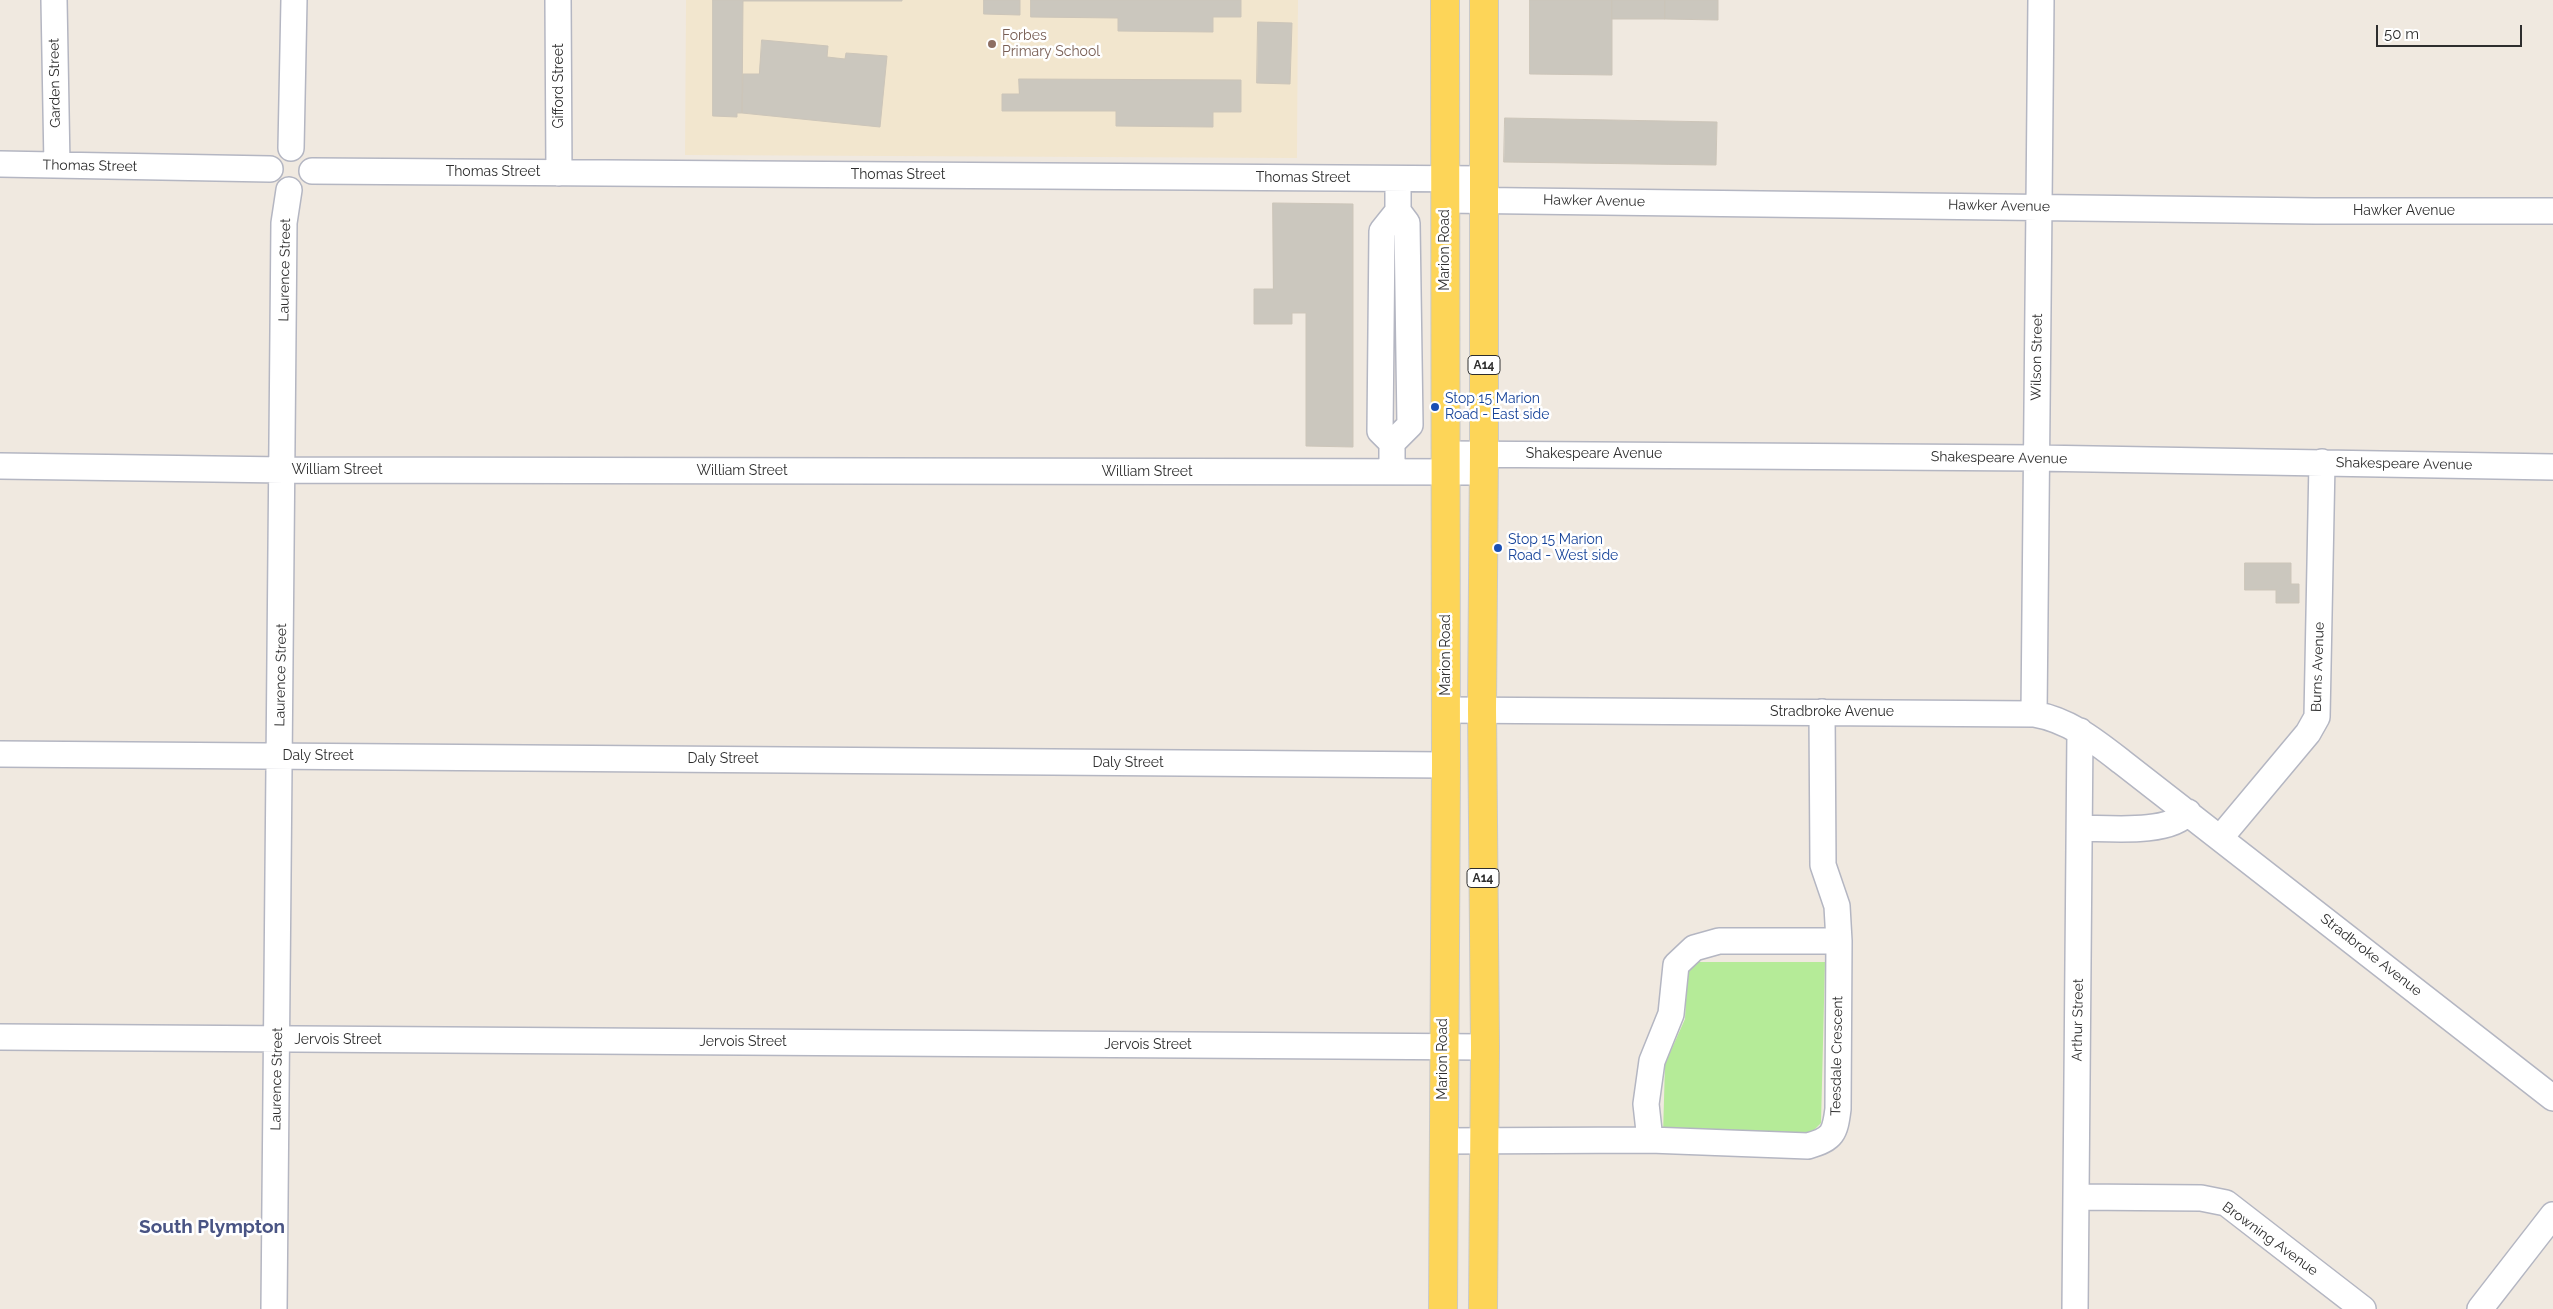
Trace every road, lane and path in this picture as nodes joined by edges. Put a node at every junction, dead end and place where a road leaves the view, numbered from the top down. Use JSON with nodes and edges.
{"nodes":[{"id":1,"x":54,"y":0,"type":"edge"},
{"id":2,"x":294,"y":0,"type":"edge"},
{"id":3,"x":558,"y":0,"type":"edge"},
{"id":4,"x":1445,"y":0,"type":"edge"},
{"id":5,"x":1484,"y":0,"type":"edge"},
{"id":6,"x":2041,"y":0,"type":"edge"},
{"id":7,"x":291,"y":148,"type":"junction"},
{"id":8,"x":0,"y":164,"type":"edge"},
{"id":9,"x":57,"y":165,"type":"junction"},
{"id":10,"x":270,"y":169,"type":"junction"},
{"id":11,"x":312,"y":171,"type":"junction"},
{"id":12,"x":560,"y":173,"type":"junction"},
{"id":13,"x":1398,"y":179,"type":"junction"},
{"id":14,"x":289,"y":190,"type":"junction"},
{"id":15,"x":1444,"y":190,"type":"junction"},
{"id":16,"x":1484,"y":190,"type":"junction"},
{"id":17,"x":2040,"y":206,"type":"junction"},
{"id":18,"x":2553,"y":211,"type":"edge"},
{"id":19,"x":2036,"y":458,"type":"junction"},
{"id":20,"x":2322,"y":462,"type":"junction"},
{"id":21,"x":1444,"y":463,"type":"junction"},
{"id":22,"x":1484,"y":463,"type":"junction"},
{"id":23,"x":0,"y":466,"type":"edge"},
{"id":24,"x":2553,"y":466,"type":"edge"},
{"id":25,"x":284,"y":470,"type":"junction"},
{"id":26,"x":1392,"y":473,"type":"junction"},
{"id":27,"x":1482,"y":709,"type":"junction"},
{"id":28,"x":1446,"y":710,"type":"junction"},
{"id":29,"x":1822,"y":712,"type":"junction"},
{"id":30,"x":2034,"y":714,"type":"junction"},
{"id":31,"x":2080,"y":731,"type":"junction"},
{"id":32,"x":0,"y":754,"type":"edge"},
{"id":33,"x":280,"y":756,"type":"junction"},
{"id":34,"x":1446,"y":765,"type":"junction"},
{"id":35,"x":2188,"y":812,"type":"junction"},
{"id":36,"x":2080,"y":828,"type":"junction"},
{"id":37,"x":2221,"y":837,"type":"junction"},
{"id":38,"x":1839,"y":941,"type":"junction"},
{"id":39,"x":0,"y":1037,"type":"edge"},
{"id":40,"x":277,"y":1040,"type":"junction"},
{"id":41,"x":1443,"y":1046,"type":"junction"},
{"id":42,"x":1485,"y":1047,"type":"junction"},
{"id":43,"x":2553,"y":1098,"type":"edge"},
{"id":44,"x":1650,"y":1140,"type":"junction"},
{"id":45,"x":1443,"y":1141,"type":"junction"},
{"id":46,"x":1484,"y":1141,"type":"junction"},
{"id":47,"x":2076,"y":1197,"type":"junction"},
{"id":48,"x":2553,"y":1215,"type":"edge"},
{"id":49,"x":274,"y":1309,"type":"edge"},
{"id":50,"x":1443,"y":1309,"type":"edge"},
{"id":51,"x":1483,"y":1309,"type":"edge"},
{"id":52,"x":2075,"y":1309,"type":"edge"},
{"id":53,"x":2363,"y":1309,"type":"edge"},
{"id":54,"x":2480,"y":1309,"type":"edge"}],
"edges":[{"from":1,"to":9,"type":"street","name":"Garden Street"},
{"from":2,"to":7,"type":"street"},
{"from":3,"to":12,"type":"street","name":"Gifford Street"},
{"from":4,"to":15,"type":"main road","name":"Marion Road"},
{"from":5,"to":16,"type":"main road","number":"A14"},
{"from":6,"to":17,"type":"street","name":"Wilson Street"},
{"from":7,"to":10,"type":"street"},
{"from":7,"to":11,"type":"street"},
{"from":8,"to":9,"type":"street","name":"Thomas Street"},
{"from":9,"to":10,"type":"street","name":"Thomas Street"},
{"from":10,"to":14,"type":"street"},
{"from":11,"to":12,"type":"street","name":"Thomas Street"},
{"from":11,"to":14,"type":"street"},
{"from":12,"to":13,"type":"street","name":"Thomas Street"},
{"from":13,"to":15,"type":"street","name":"Thomas Street"},
{"from":13,"to":26,"type":"street"},
{"from":14,"to":25,"type":"street","name":"Laurence Street"},
{"from":15,"to":16,"type":"street","name":"Thomas Street"},
{"from":15,"to":21,"type":"main road","name":"Marion Road"},
{"from":16,"to":17,"type":"street","name":"Hawker Avenue"},
{"from":16,"to":22,"type":"main road","number":"A14"},
{"from":17,"to":18,"type":"street","name":"Hawker Avenue"},
{"from":17,"to":19,"type":"street","name":"Wilson Street"},
{"from":19,"to":20,"type":"street","name":"Shakespeare Avenue"},
{"from":19,"to":22,"type":"street","name":"Shakespeare Avenue"},
{"from":19,"to":30,"type":"street","name":"Wilson Street"},
{"from":20,"to":24,"type":"street","name":"Shakespeare Avenue"},
{"from":20,"to":37,"type":"street","name":"Burns Avenue"},
{"from":21,"to":22,"type":"street","name":"William Street"},
{"from":21,"to":26,"type":"street","name":"William Street"},
{"from":21,"to":28,"type":"main road","name":"Marion Road"},
{"from":22,"to":27,"type":"main road","number":"A14"},
{"from":23,"to":25,"type":"street","name":"William Street"},
{"from":25,"to":26,"type":"street","name":"William Street"},
{"from":25,"to":33,"type":"street","name":"Laurence Street"},
{"from":27,"to":28,"type":"street","name":"Stradbroke Avenue"},
{"from":27,"to":29,"type":"street","name":"Stradbroke Avenue"},
{"from":27,"to":42,"type":"main road","number":"A14"},
{"from":28,"to":34,"type":"main road","name":"Marion Road"},
{"from":29,"to":30,"type":"street","name":"Stradbroke Avenue"},
{"from":29,"to":38,"type":"street","name":"Teesdale Crescent"},
{"from":30,"to":31,"type":"street","name":"Stradbroke Avenue"},
{"from":31,"to":35,"type":"street","name":"Stradbroke Avenue"},
{"from":31,"to":36,"type":"street","name":"Arthur Street"},
{"from":32,"to":33,"type":"street","name":"Daly Street"},
{"from":33,"to":34,"type":"street","name":"Daly Street"},
{"from":33,"to":40,"type":"street","name":"Laurence Street"},
{"from":34,"to":41,"type":"main road","name":"Marion Road"},
{"from":35,"to":36,"type":"street"},
{"from":35,"to":37,"type":"street","name":"Stradbroke Avenue"},
{"from":36,"to":47,"type":"street","name":"Arthur Street"},
{"from":37,"to":43,"type":"street","name":"Stradbroke Avenue"},
{"from":38,"to":44,"type":"street"},
{"from":38,"to":44,"type":"street","name":"Teesdale Crescent"},
{"from":39,"to":40,"type":"street","name":"Jervois Street"},
{"from":40,"to":41,"type":"street","name":"Jervois Street"},
{"from":40,"to":49,"type":"street","name":"Laurence Street"},
{"from":41,"to":42,"type":"street","name":"Jervois Street"},
{"from":41,"to":45,"type":"main road","name":"Marion Road"},
{"from":42,"to":46,"type":"main road","number":"A14"},
{"from":44,"to":46,"type":"street","name":"Teesdale Crescent"},
{"from":45,"to":46,"type":"street","name":"Teesdale Crescent"},
{"from":45,"to":50,"type":"main road","name":"Marion Road"},
{"from":46,"to":51,"type":"main road","number":"A14"},
{"from":47,"to":52,"type":"street","name":"Arthur Street"},
{"from":47,"to":53,"type":"street","name":"Browning Avenue"},
{"from":48,"to":54,"type":"street"}]}
